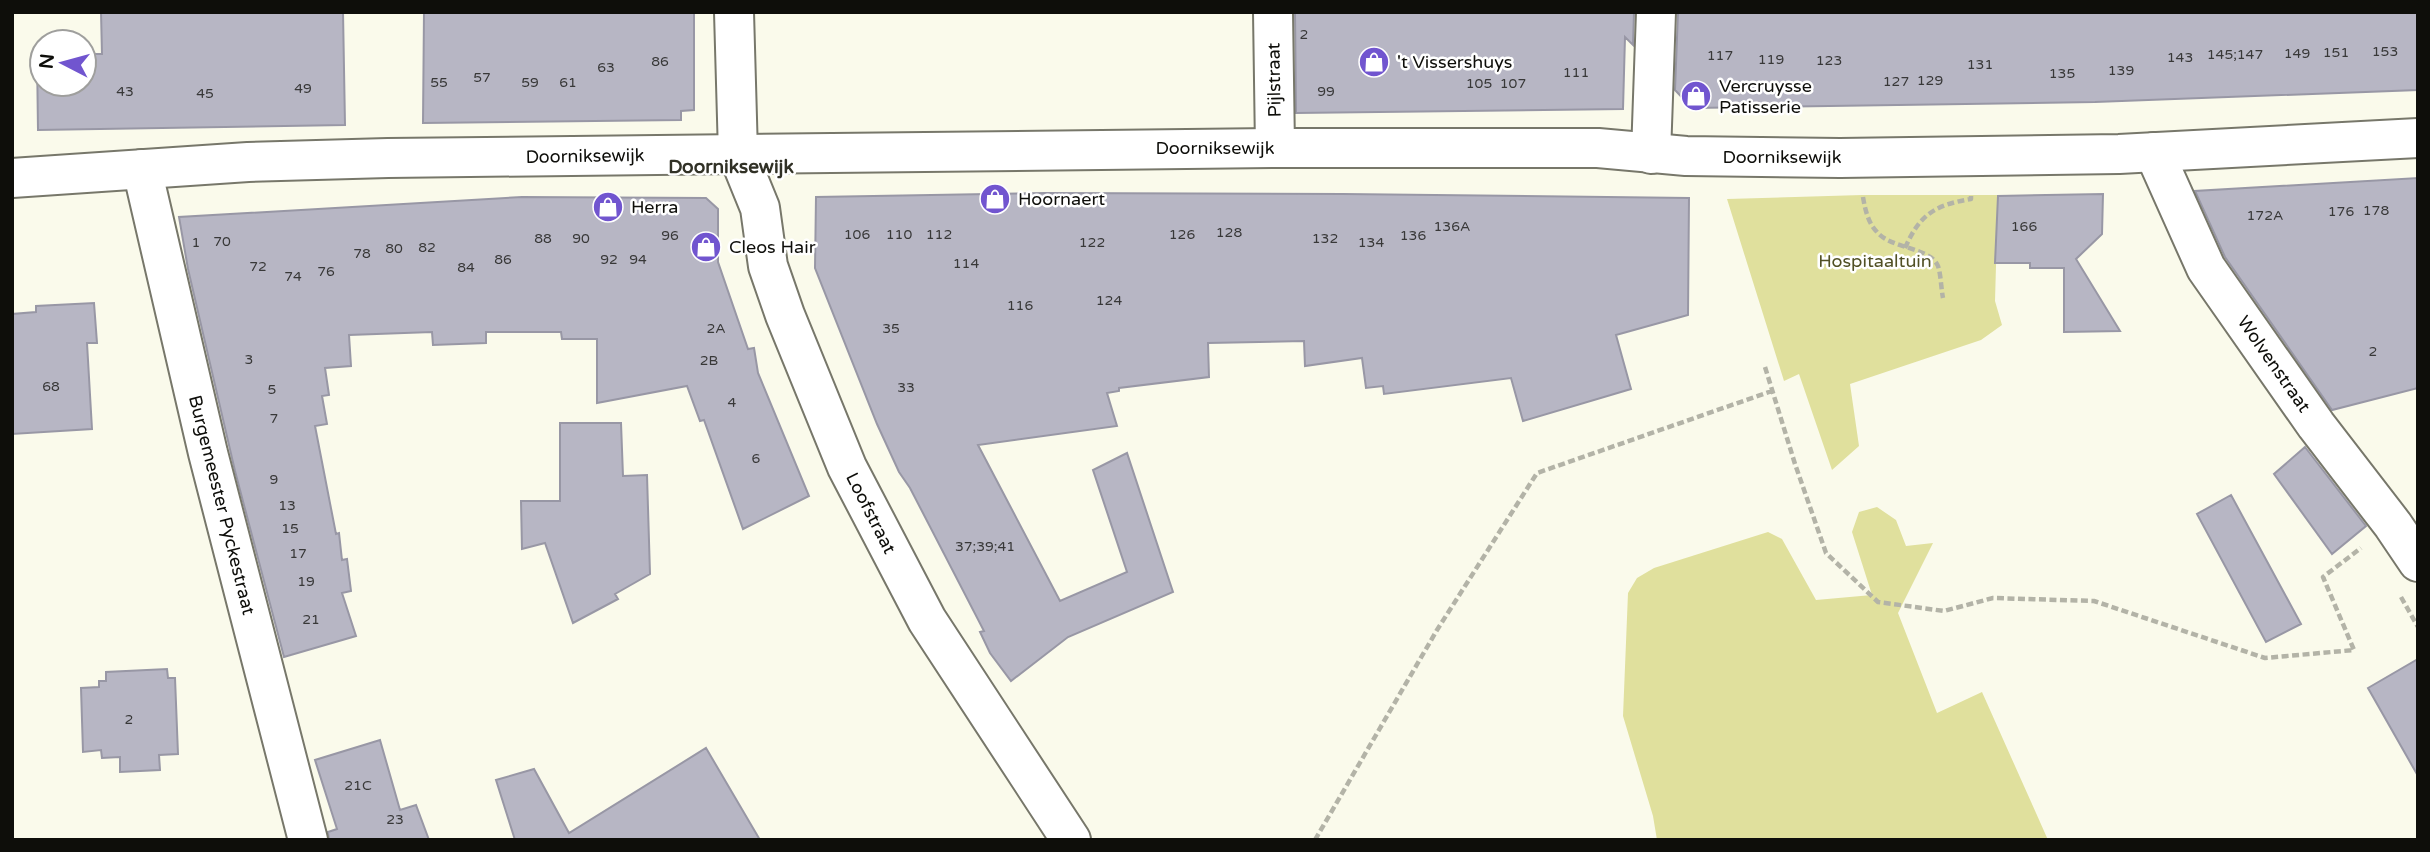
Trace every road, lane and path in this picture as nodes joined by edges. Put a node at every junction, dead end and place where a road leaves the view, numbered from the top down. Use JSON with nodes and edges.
{"nodes":[{"id":1,"x":733,"y":12,"type":"edge"},
{"id":2,"x":1273,"y":12,"type":"edge"},
{"id":3,"x":1656,"y":12,"type":"edge"},
{"id":4,"x":2418,"y":138,"type":"edge"},
{"id":5,"x":1275,"y":148,"type":"junction"},
{"id":6,"x":2154,"y":152,"type":"junction"},
{"id":7,"x":738,"y":154,"type":"junction"},
{"id":8,"x":1651,"y":154,"type":"junction"},
{"id":9,"x":1861,"y":158,"type":"junction"},
{"id":10,"x":142,"y":169,"type":"junction"},
{"id":11,"x":12,"y":178,"type":"edge"},
{"id":12,"x":1971,"y":199,"type":"dead end"},
{"id":13,"x":1905,"y":248,"type":"junction"},
{"id":14,"x":1943,"y":299,"type":"dead end"},
{"id":15,"x":1765,"y":367,"type":"dead end"},
{"id":16,"x":1772,"y":391,"type":"junction"},
{"id":17,"x":2393,"y":525,"type":"junction"},
{"id":18,"x":2418,"y":562,"type":"edge"},
{"id":19,"x":308,"y":840,"type":"edge"},
{"id":20,"x":1071,"y":840,"type":"edge"},
{"id":21,"x":1315,"y":840,"type":"edge"}],
"edges":[{"from":1,"to":7,"type":"main road"},
{"from":2,"to":5,"type":"main road","name":"Pijlstraat"},
{"from":3,"to":8,"type":"main road"},
{"from":4,"to":6,"type":"main road","name":"Doorniksewijk"},
{"from":5,"to":7,"type":"main road","name":"Doorniksewijk"},
{"from":5,"to":8,"type":"main road","name":"Doorniksewijk"},
{"from":6,"to":9,"type":"main road","name":"Doorniksewijk"},
{"from":6,"to":17,"type":"main road","name":"Wolvenstraat"},
{"from":7,"to":10,"type":"main road","name":"Doorniksewijk"},
{"from":7,"to":20,"type":"main road","name":"Loofstraat"},
{"from":8,"to":9,"type":"main road","name":"Doorniksewijk"},
{"from":9,"to":13,"type":"path"},
{"from":10,"to":11,"type":"main road","name":"Doorniksewijk"},
{"from":10,"to":19,"type":"main road","name":"Burgemeester Pyckestraat"},
{"from":12,"to":13,"type":"path"},
{"from":13,"to":14,"type":"path"},
{"from":15,"to":16,"type":"path"},
{"from":16,"to":17,"type":"path"},
{"from":16,"to":21,"type":"path"},
{"from":17,"to":18,"type":"main road","name":"Wolvenstraat"}]}
